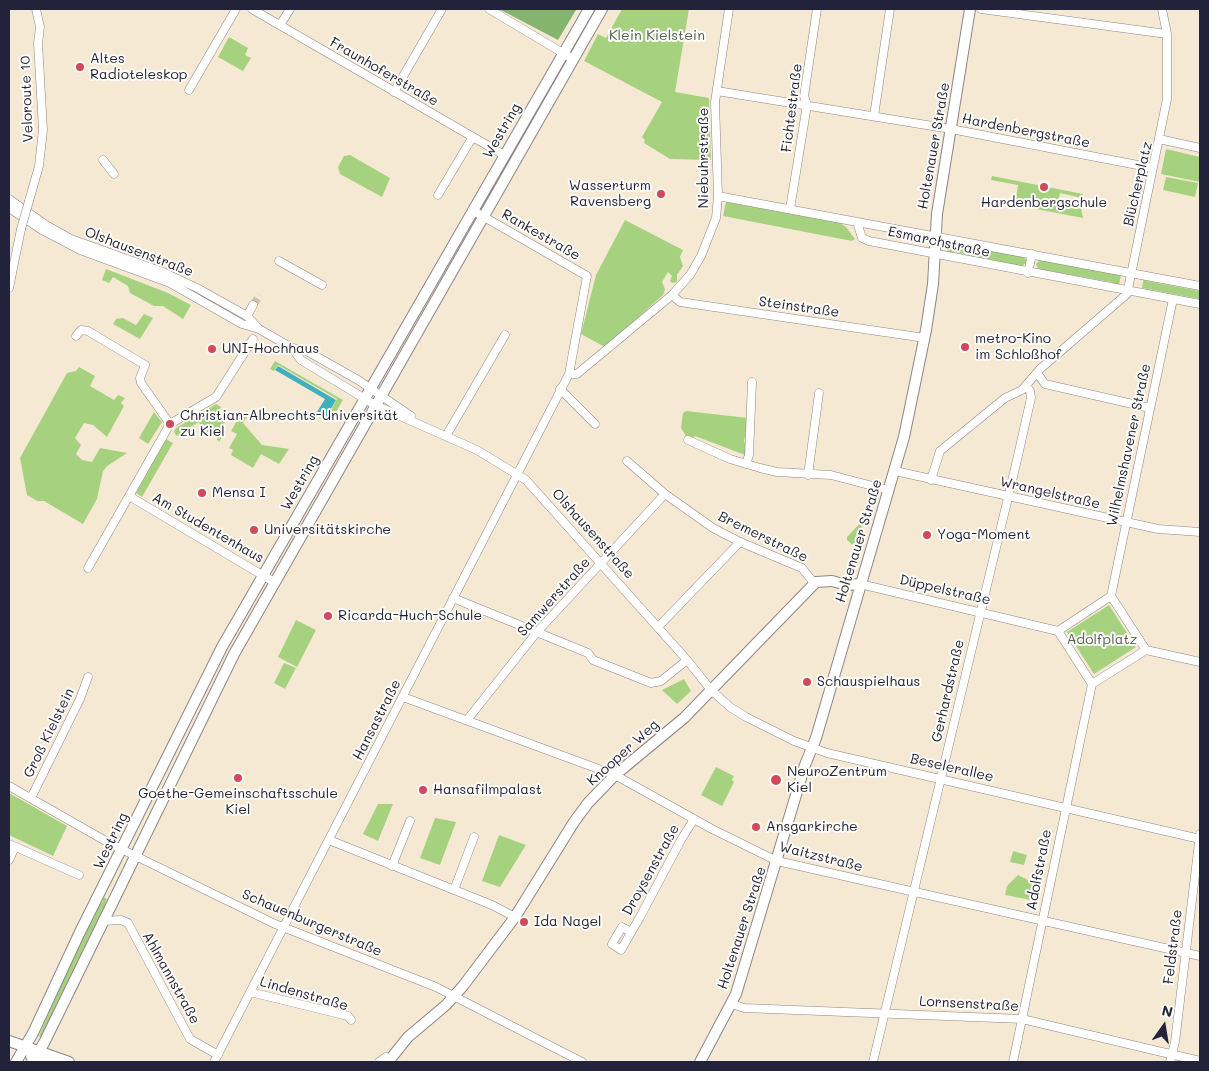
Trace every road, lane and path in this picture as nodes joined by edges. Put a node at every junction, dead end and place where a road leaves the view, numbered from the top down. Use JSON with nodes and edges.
{"nodes":[{"id":1,"x":36,"y":9,"type":"edge"},
{"id":2,"x":236,"y":9,"type":"edge"},
{"id":3,"x":252,"y":9,"type":"edge"},
{"id":4,"x":290,"y":9,"type":"edge"},
{"id":5,"x":442,"y":9,"type":"edge"},
{"id":6,"x":488,"y":9,"type":"edge"},
{"id":7,"x":589,"y":9,"type":"edge"},
{"id":8,"x":602,"y":9,"type":"edge"},
{"id":9,"x":729,"y":9,"type":"edge"},
{"id":10,"x":817,"y":9,"type":"edge"},
{"id":11,"x":890,"y":9,"type":"edge"},
{"id":12,"x":970,"y":9,"type":"edge"},
{"id":13,"x":981,"y":9,"type":"edge"},
{"id":14,"x":1162,"y":9,"type":"edge"},
{"id":15,"x":280,"y":25,"type":"junction"},
{"id":16,"x":1168,"y":34,"type":"junction"},
{"id":17,"x":564,"y":53,"type":"junction"},
{"id":18,"x":573,"y":59,"type":"junction"},
{"id":19,"x":189,"y":90,"type":"dead end"},
{"id":20,"x":717,"y":91,"type":"junction"},
{"id":21,"x":394,"y":92,"type":"junction"},
{"id":22,"x":807,"y":106,"type":"junction"},
{"id":23,"x":874,"y":116,"type":"junction"},
{"id":24,"x":951,"y":129,"type":"junction"},
{"id":25,"x":472,"y":138,"type":"junction"},
{"id":26,"x":1159,"y":139,"type":"junction"},
{"id":27,"x":1200,"y":148,"type":"edge"},
{"id":28,"x":504,"y":155,"type":"junction"},
{"id":29,"x":103,"y":160,"type":"dead end"},
{"id":30,"x":1153,"y":168,"type":"junction"},
{"id":31,"x":114,"y":174,"type":"dead end"},
{"id":32,"x":438,"y":196,"type":"dead end"},
{"id":33,"x":718,"y":196,"type":"junction"},
{"id":34,"x":9,"y":199,"type":"edge"},
{"id":35,"x":9,"y":208,"type":"edge"},
{"id":36,"x":790,"y":209,"type":"junction"},
{"id":37,"x":472,"y":210,"type":"junction"},
{"id":38,"x":483,"y":217,"type":"junction"},
{"id":39,"x":857,"y":222,"type":"junction"},
{"id":40,"x":934,"y":237,"type":"junction"},
{"id":41,"x":1032,"y":254,"type":"junction"},
{"id":42,"x":934,"y":255,"type":"junction"},
{"id":43,"x":279,"y":261,"type":"dead end"},
{"id":44,"x":1028,"y":273,"type":"junction"},
{"id":45,"x":1131,"y":273,"type":"junction"},
{"id":46,"x":435,"y":274,"type":"junction"},
{"id":47,"x":447,"y":280,"type":"junction"},
{"id":48,"x":322,"y":285,"type":"dead end"},
{"id":49,"x":1200,"y":286,"type":"edge"},
{"id":50,"x":9,"y":288,"type":"edge"},
{"id":51,"x":1128,"y":290,"type":"junction"},
{"id":52,"x":672,"y":295,"type":"junction"},
{"id":53,"x":1173,"y":299,"type":"junction"},
{"id":54,"x":1200,"y":304,"type":"edge"},
{"id":55,"x":253,"y":305,"type":"tunnel mouth"},
{"id":56,"x":247,"y":316,"type":"junction"},
{"id":57,"x":259,"y":329,"type":"junction"},
{"id":58,"x":505,"y":335,"type":"dead end"},
{"id":59,"x":76,"y":336,"type":"dead end"},
{"id":60,"x":925,"y":338,"type":"junction"},
{"id":61,"x":292,"y":348,"type":"junction"},
{"id":62,"x":569,"y":374,"type":"junction"},
{"id":63,"x":1037,"y":374,"type":"junction"},
{"id":64,"x":752,"y":382,"type":"dead end"},
{"id":65,"x":1026,"y":385,"type":"junction"},
{"id":66,"x":370,"y":388,"type":"junction"},
{"id":67,"x":560,"y":390,"type":"junction"},
{"id":68,"x":819,"y":393,"type":"dead end"},
{"id":69,"x":364,"y":398,"type":"junction"},
{"id":70,"x":378,"y":400,"type":"junction"},
{"id":71,"x":1150,"y":408,"type":"junction"},
{"id":72,"x":170,"y":424,"type":"junction"},
{"id":73,"x":595,"y":424,"type":"dead end"},
{"id":74,"x":446,"y":436,"type":"junction"},
{"id":75,"x":688,"y":440,"type":"dead end"},
{"id":76,"x":627,"y":461,"type":"dead end"},
{"id":77,"x":746,"y":464,"type":"junction"},
{"id":78,"x":895,"y":471,"type":"junction"},
{"id":79,"x":518,"y":474,"type":"junction"},
{"id":80,"x":808,"y":475,"type":"junction"},
{"id":81,"x":931,"y":480,"type":"junction"},
{"id":82,"x":888,"y":490,"type":"junction"},
{"id":83,"x":664,"y":494,"type":"junction"},
{"id":84,"x":129,"y":496,"type":"junction"},
{"id":85,"x":1007,"y":496,"type":"junction"},
{"id":86,"x":1126,"y":523,"type":"junction"},
{"id":87,"x":1200,"y":532,"type":"edge"},
{"id":88,"x":740,"y":542,"type":"junction"},
{"id":89,"x":602,"y":563,"type":"junction"},
{"id":90,"x":88,"y":568,"type":"dead end"},
{"id":91,"x":263,"y":575,"type":"junction"},
{"id":92,"x":820,"y":581,"type":"junction"},
{"id":93,"x":274,"y":582,"type":"junction"},
{"id":94,"x":859,"y":588,"type":"junction"},
{"id":95,"x":1111,"y":596,"type":"junction"},
{"id":96,"x":453,"y":598,"type":"junction"},
{"id":97,"x":979,"y":612,"type":"junction"},
{"id":98,"x":658,"y":627,"type":"junction"},
{"id":99,"x":1058,"y":630,"type":"junction"},
{"id":100,"x":537,"y":632,"type":"junction"},
{"id":101,"x":1146,"y":650,"type":"junction"},
{"id":102,"x":687,"y":660,"type":"junction"},
{"id":103,"x":1200,"y":662,"type":"edge"},
{"id":104,"x":88,"y":677,"type":"dead end"},
{"id":105,"x":1092,"y":684,"type":"junction"},
{"id":106,"x":711,"y":690,"type":"junction"},
{"id":107,"x":403,"y":697,"type":"junction"},
{"id":108,"x":467,"y":720,"type":"junction"},
{"id":109,"x":812,"y":748,"type":"junction"},
{"id":110,"x":615,"y":775,"type":"junction"},
{"id":111,"x":940,"y":778,"type":"junction"},
{"id":112,"x":9,"y":786,"type":"edge"},
{"id":113,"x":31,"y":798,"type":"junction"},
{"id":114,"x":1065,"y":807,"type":"junction"},
{"id":115,"x":694,"y":819,"type":"junction"},
{"id":116,"x":410,"y":821,"type":"dead end"},
{"id":117,"x":474,"y":837,"type":"dead end"},
{"id":118,"x":1200,"y":837,"type":"edge"},
{"id":119,"x":329,"y":840,"type":"junction"},
{"id":120,"x":12,"y":845,"type":"edge"},
{"id":121,"x":122,"y":850,"type":"junction"},
{"id":122,"x":135,"y":856,"type":"junction"},
{"id":123,"x":9,"y":860,"type":"edge"},
{"id":124,"x":777,"y":861,"type":"junction"},
{"id":125,"x":392,"y":866,"type":"junction"},
{"id":126,"x":79,"y":875,"type":"dead end"},
{"id":127,"x":454,"y":890,"type":"junction"},
{"id":128,"x":914,"y":891,"type":"junction"},
{"id":129,"x":515,"y":917,"type":"junction"},
{"id":130,"x":1042,"y":920,"type":"junction"},
{"id":131,"x":103,"y":921,"type":"junction"},
{"id":132,"x":284,"y":927,"type":"junction"},
{"id":133,"x":631,"y":932,"type":"dead end"},
{"id":134,"x":1185,"y":952,"type":"junction"},
{"id":135,"x":1200,"y":956,"type":"edge"},
{"id":136,"x":250,"y":992,"type":"junction"},
{"id":137,"x":452,"y":995,"type":"junction"},
{"id":138,"x":732,"y":1004,"type":"junction"},
{"id":139,"x":885,"y":1012,"type":"junction"},
{"id":140,"x":351,"y":1020,"type":"dead end"},
{"id":141,"x":1022,"y":1020,"type":"junction"},
{"id":142,"x":9,"y":1042,"type":"edge"},
{"id":143,"x":9,"y":1048,"type":"edge"},
{"id":144,"x":23,"y":1050,"type":"junction"},
{"id":145,"x":35,"y":1057,"type":"edge"},
{"id":146,"x":1171,"y":1058,"type":"edge"},
{"id":147,"x":216,"y":1059,"type":"edge"},
{"id":148,"x":384,"y":1061,"type":"edge"},
{"id":149,"x":1200,"y":1061,"type":"edge"},
{"id":150,"x":16,"y":1062,"type":"edge"},
{"id":151,"x":49,"y":1062,"type":"edge"},
{"id":152,"x":69,"y":1062,"type":"edge"},
{"id":153,"x":582,"y":1062,"type":"edge"},
{"id":154,"x":700,"y":1062,"type":"edge"},
{"id":155,"x":873,"y":1062,"type":"edge"},
{"id":156,"x":1013,"y":1062,"type":"edge"}],
"edges":[{"from":1,"to":50,"type":"street","name":"Veloroute 10","bridge":true},
{"from":2,"to":19,"type":"street"},
{"from":3,"to":15,"type":"street","name":"Fraunhoferstraße"},
{"from":4,"to":15,"type":"street"},
{"from":5,"to":21,"type":"street"},
{"from":6,"to":17,"type":"street"},
{"from":7,"to":17,"type":"main road","name":"Westring"},
{"from":8,"to":18,"type":"main road","name":"Westring"},
{"from":9,"to":20,"type":"street","name":"Niebuhrstraße"},
{"from":10,"to":22,"type":"street","name":"Fichtestraße"},
{"from":11,"to":23,"type":"street"},
{"from":12,"to":24,"type":"main road","name":"Holtenauer Straße"},
{"from":13,"to":16,"type":"street"},
{"from":14,"to":16,"type":"street"},
{"from":15,"to":21,"type":"street","name":"Fraunhoferstraße"},
{"from":16,"to":26,"type":"street"},
{"from":17,"to":18,"type":"street"},
{"from":17,"to":28,"type":"main road","name":"Westring"},
{"from":18,"to":38,"type":"main road","name":"Westring"},
{"from":20,"to":22,"type":"street","name":"Hardenbergstraße"},
{"from":20,"to":33,"type":"street","name":"Niebuhrstraße"},
{"from":21,"to":25,"type":"street","name":"Fraunhoferstraße"},
{"from":22,"to":23,"type":"street","name":"Hardenbergstraße"},
{"from":22,"to":36,"type":"street","name":"Fichtestraße"},
{"from":23,"to":24,"type":"street","name":"Hardenbergstraße"},
{"from":24,"to":30,"type":"street","name":"Hardenbergstraße"},
{"from":24,"to":40,"type":"main road","name":"Holtenauer Straße"},
{"from":25,"to":28,"type":"street","name":"Fraunhoferstraße"},
{"from":25,"to":32,"type":"street"},
{"from":26,"to":27,"type":"street","name":"Blücherplatz"},
{"from":26,"to":30,"type":"street","name":"Blücherplatz"},
{"from":28,"to":37,"type":"main road","name":"Westring"},
{"from":29,"to":31,"type":"street"},
{"from":30,"to":45,"type":"street","name":"Blücherplatz"},
{"from":33,"to":36,"type":"street","name":"Esmarchstraße"},
{"from":33,"to":52,"type":"street","name":"Niebuhrstraße"},
{"from":34,"to":56,"type":"street","name":"Olshausenstraße"},
{"from":35,"to":57,"type":"street","name":"Olshausenstraße"},
{"from":36,"to":39,"type":"street","name":"Esmarchstraße"},
{"from":37,"to":38,"type":"street","name":"Rankestraße"},
{"from":37,"to":46,"type":"main road","name":"Westring"},
{"from":38,"to":47,"type":"main road","name":"Westring"},
{"from":38,"to":62,"type":"street","name":"Rankestraße"},
{"from":39,"to":40,"type":"street","name":"Esmarchstraße"},
{"from":39,"to":42,"type":"street","name":"Esmarchstraße"},
{"from":40,"to":41,"type":"street","name":"Esmarchstraße"},
{"from":40,"to":42,"type":"main road","name":"Holtenauer Straße"},
{"from":41,"to":44,"type":"street"},
{"from":41,"to":45,"type":"street","name":"Esmarchstraße"},
{"from":42,"to":44,"type":"street","name":"Esmarchstraße"},
{"from":42,"to":60,"type":"main road","name":"Holtenauer Straße"},
{"from":43,"to":48,"type":"street"},
{"from":44,"to":51,"type":"street","name":"Esmarchstraße"},
{"from":45,"to":49,"type":"street","name":"Esmarchstraße"},
{"from":45,"to":51,"type":"street"},
{"from":46,"to":47,"type":"street"},
{"from":46,"to":66,"type":"main road","name":"Westring"},
{"from":47,"to":70,"type":"main road","name":"Westring"},
{"from":51,"to":53,"type":"street","name":"Esmarchstraße"},
{"from":51,"to":63,"type":"street"},
{"from":52,"to":60,"type":"street","name":"Steinstraße"},
{"from":52,"to":62,"type":"street","name":"Niebuhrstraße"},
{"from":53,"to":54,"type":"street","name":"Esmarchstraße"},
{"from":53,"to":71,"type":"street","name":"Wilhelmshavener Straße"},
{"from":55,"to":56,"type":"street"},
{"from":56,"to":57,"type":"street","name":"Olshausenstraße"},
{"from":57,"to":61,"type":"street","name":"Olshausenstraße"},
{"from":57,"to":72,"type":"street"},
{"from":58,"to":74,"type":"street"},
{"from":59,"to":72,"type":"street"},
{"from":60,"to":78,"type":"main road","name":"Holtenauer Straße"},
{"from":61,"to":66,"type":"street","name":"Olshausenstraße"},
{"from":61,"to":69,"type":"street","name":"Olshausenstraße"},
{"from":62,"to":67,"type":"street"},
{"from":63,"to":65,"type":"street"},
{"from":63,"to":71,"type":"street"},
{"from":64,"to":77,"type":"street"},
{"from":65,"to":81,"type":"street"},
{"from":65,"to":85,"type":"street","name":"Gerhardstraße"},
{"from":66,"to":69,"type":"main road","name":"Westring"},
{"from":66,"to":70,"type":"street","name":"Olshausenstraße"},
{"from":67,"to":73,"type":"street"},
{"from":67,"to":79,"type":"street","name":"Hansastraße"},
{"from":68,"to":80,"type":"street"},
{"from":69,"to":70,"type":"street","name":"Olshausenstraße"},
{"from":69,"to":91,"type":"main road","name":"Westring"},
{"from":70,"to":74,"type":"street","name":"Olshausenstraße"},
{"from":70,"to":93,"type":"main road","name":"Westring"},
{"from":71,"to":86,"type":"street","name":"Wilhelmshavener Straße"},
{"from":72,"to":84,"type":"street"},
{"from":74,"to":79,"type":"street","name":"Olshausenstraße"},
{"from":75,"to":77,"type":"street"},
{"from":76,"to":83,"type":"street","name":"Bremerstraße"},
{"from":77,"to":80,"type":"street"},
{"from":78,"to":81,"type":"street","name":"Wrangelstraße"},
{"from":78,"to":82,"type":"main road","name":"Holtenauer Straße"},
{"from":79,"to":89,"type":"street","name":"Olshausenstraße"},
{"from":79,"to":96,"type":"street","name":"Hansastraße"},
{"from":80,"to":82,"type":"street"},
{"from":81,"to":85,"type":"street","name":"Wrangelstraße"},
{"from":82,"to":94,"type":"main road","name":"Holtenauer Straße"},
{"from":83,"to":88,"type":"street","name":"Bremerstraße"},
{"from":83,"to":89,"type":"street","name":"Samwerstraße"},
{"from":84,"to":90,"type":"street"},
{"from":84,"to":91,"type":"street","name":"Am Studentenhaus"},
{"from":85,"to":86,"type":"street","name":"Wrangelstraße"},
{"from":85,"to":97,"type":"street","name":"Gerhardstraße"},
{"from":86,"to":87,"type":"street","name":"Wrangelstraße"},
{"from":86,"to":95,"type":"street","name":"Wilhelmshavener Straße"},
{"from":88,"to":92,"type":"street","name":"Bremerstraße"},
{"from":88,"to":98,"type":"street"},
{"from":89,"to":98,"type":"street","name":"Olshausenstraße"},
{"from":89,"to":100,"type":"street","name":"Samwerstraße"},
{"from":91,"to":93,"type":"street","name":"Am Studentenhaus"},
{"from":91,"to":121,"type":"main road","name":"Westring"},
{"from":92,"to":94,"type":"main road","name":"Düppelstraße"},
{"from":92,"to":106,"type":"main road","name":"Knooper Weg"},
{"from":93,"to":122,"type":"main road","name":"Westring"},
{"from":94,"to":97,"type":"street","name":"Düppelstraße"},
{"from":94,"to":109,"type":"main road","name":"Holtenauer Straße"},
{"from":95,"to":99,"type":"street"},
{"from":95,"to":101,"type":"street"},
{"from":96,"to":100,"type":"street"},
{"from":96,"to":107,"type":"street","name":"Hansastraße"},
{"from":97,"to":99,"type":"street","name":"Düppelstraße"},
{"from":97,"to":111,"type":"street","name":"Gerhardstraße"},
{"from":98,"to":102,"type":"street","name":"Olshausenstraße"},
{"from":99,"to":105,"type":"street"},
{"from":100,"to":102,"type":"street"},
{"from":100,"to":108,"type":"street","name":"Samwerstraße"},
{"from":101,"to":103,"type":"street"},
{"from":101,"to":105,"type":"street"},
{"from":102,"to":106,"type":"street","name":"Olshausenstraße"},
{"from":104,"to":113,"type":"street","name":"Groß Kielstein"},
{"from":105,"to":114,"type":"street","name":"Adolfstraße"},
{"from":106,"to":109,"type":"street","name":"Beselerallee"},
{"from":106,"to":110,"type":"main road","name":"Knooper Weg"},
{"from":107,"to":108,"type":"street","name":"Waitzstraße"},
{"from":107,"to":119,"type":"street","name":"Hansastraße"},
{"from":108,"to":110,"type":"street","name":"Waitzstraße"},
{"from":109,"to":111,"type":"street","name":"Beselerallee"},
{"from":109,"to":124,"type":"main road","name":"Holtenauer Straße"},
{"from":110,"to":115,"type":"street","name":"Waitzstraße"},
{"from":110,"to":129,"type":"main road","name":"Knooper Weg"},
{"from":111,"to":114,"type":"street","name":"Beselerallee"},
{"from":111,"to":128,"type":"street","name":"Gerhardstraße"},
{"from":112,"to":113,"type":"street","name":"Schauenburgerstraße"},
{"from":113,"to":121,"type":"street","name":"Schauenburgerstraße"},
{"from":114,"to":118,"type":"street","name":"Beselerallee"},
{"from":114,"to":130,"type":"street","name":"Adolfstraße"},
{"from":115,"to":124,"type":"street","name":"Waitzstraße"},
{"from":115,"to":133,"type":"street","name":"Droysenstraße"},
{"from":116,"to":125,"type":"street"},
{"from":117,"to":127,"type":"street"},
{"from":118,"to":134,"type":"street","name":"Feldstraße"},
{"from":119,"to":125,"type":"street"},
{"from":119,"to":132,"type":"street","name":"Hansastraße"},
{"from":120,"to":123,"type":"street"},
{"from":120,"to":126,"type":"street"},
{"from":121,"to":122,"type":"street","name":"Schauenburgerstraße"},
{"from":121,"to":144,"type":"main road","name":"Westring"},
{"from":122,"to":131,"type":"main road","name":"Westring"},
{"from":122,"to":132,"type":"street","name":"Schauenburgerstraße"},
{"from":124,"to":128,"type":"street","name":"Waitzstraße"},
{"from":124,"to":138,"type":"main road","name":"Holtenauer Straße"},
{"from":125,"to":127,"type":"street"},
{"from":127,"to":129,"type":"street"},
{"from":128,"to":130,"type":"street","name":"Waitzstraße"},
{"from":128,"to":139,"type":"street","name":"Gerhardstraße"},
{"from":129,"to":137,"type":"main road","name":"Knooper Weg"},
{"from":130,"to":134,"type":"street","name":"Waitzstraße"},
{"from":130,"to":141,"type":"street","name":"Adolfstraße"},
{"from":131,"to":145,"type":"main road","name":"Westring"},
{"from":131,"to":147,"type":"street","name":"Ahlmannstraße"},
{"from":132,"to":136,"type":"street","name":"Hansastraße"},
{"from":132,"to":137,"type":"street","name":"Schauenburgerstraße"},
{"from":134,"to":135,"type":"street","name":"Waitzstraße"},
{"from":134,"to":146,"type":"street","name":"Feldstraße"},
{"from":136,"to":140,"type":"street","name":"Lindenstraße"},
{"from":136,"to":147,"type":"street","name":"Hansastraße"},
{"from":137,"to":148,"type":"main road","name":"Knooper Weg"},
{"from":137,"to":153,"type":"street","name":"Schauenburgerstraße"},
{"from":138,"to":139,"type":"street","name":"Lornsenstraße"},
{"from":138,"to":154,"type":"main road","name":"Holtenauer Straße"},
{"from":139,"to":141,"type":"street","name":"Lornsenstraße"},
{"from":139,"to":155,"type":"street","name":"Gerhardstraße"},
{"from":141,"to":146,"type":"street","name":"Lornsenstraße"},
{"from":141,"to":156,"type":"street","name":"Adolfstraße"},
{"from":142,"to":144,"type":"main road"},
{"from":143,"to":144,"type":"main road"},
{"from":144,"to":145,"type":"main road"},
{"from":144,"to":150,"type":"main road","name":"Westring"},
{"from":145,"to":151,"type":"main road"},
{"from":145,"to":152,"type":"main road"},
{"from":146,"to":149,"type":"street","name":"Lornsenstraße"}]}
